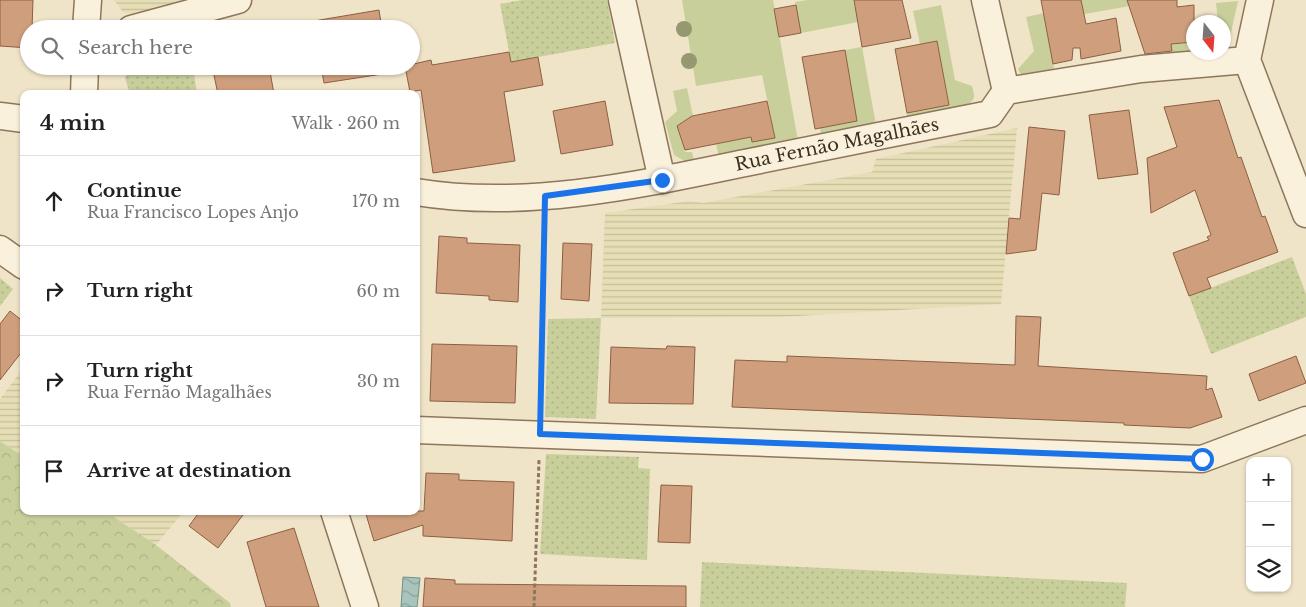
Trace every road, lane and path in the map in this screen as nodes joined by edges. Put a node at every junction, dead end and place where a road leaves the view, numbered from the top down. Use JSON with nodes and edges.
{"nodes":[{"id":1,"x":88,"y":0,"type":"edge"},
{"id":2,"x":238,"y":0,"type":"edge"},
{"id":3,"x":622,"y":0,"type":"edge"},
{"id":4,"x":986,"y":0,"type":"edge"},
{"id":5,"x":1260,"y":0,"type":"edge"},
{"id":6,"x":87,"y":20,"type":"edge"},
{"id":7,"x":164,"y":20,"type":"edge"},
{"id":8,"x":1247,"y":60,"type":"junction"},
{"id":9,"x":85,"y":75,"type":"edge"},
{"id":10,"x":84,"y":90,"type":"edge"},
{"id":11,"x":1006,"y":92,"type":"junction"},
{"id":12,"x":0,"y":116,"type":"edge"},
{"id":13,"x":20,"y":118,"type":"edge"},
{"id":14,"x":662,"y":180,"type":"junction"},
{"id":15,"x":420,"y":193,"type":"edge"},
{"id":16,"x":545,"y":196,"type":"junction"},
{"id":17,"x":1306,"y":214,"type":"edge"},
{"id":18,"x":0,"y":249,"type":"edge"},
{"id":19,"x":20,"y":263,"type":"edge"},
{"id":20,"x":1306,"y":420,"type":"edge"},
{"id":21,"x":420,"y":430,"type":"edge"},
{"id":22,"x":540,"y":434,"type":"junction"},
{"id":23,"x":335,"y":515,"type":"edge"},
{"id":24,"x":364,"y":607,"type":"edge"},
{"id":25,"x":534,"y":607,"type":"edge"}],
"edges":[{"from":1,"to":6,"type":"street"},
{"from":2,"to":7,"type":"street"},
{"from":3,"to":14,"type":"street"},
{"from":4,"to":11,"type":"street"},
{"from":5,"to":8,"type":"street"},
{"from":8,"to":11,"type":"street"},
{"from":8,"to":17,"type":"street"},
{"from":9,"to":10,"type":"street"},
{"from":11,"to":14,"type":"street","name":"Rua Fernão Magalhães"},
{"from":12,"to":13,"type":"street"},
{"from":14,"to":16,"type":"street","name":"Rua Fernão Magalhães"},
{"from":15,"to":16,"type":"street","name":"Rua Fernão Magalhães"},
{"from":16,"to":22,"type":"path"},
{"from":18,"to":19,"type":"street"},
{"from":20,"to":22,"type":"street"},
{"from":21,"to":22,"type":"street"},
{"from":22,"to":25,"type":"path"},
{"from":23,"to":24,"type":"street"}]}
